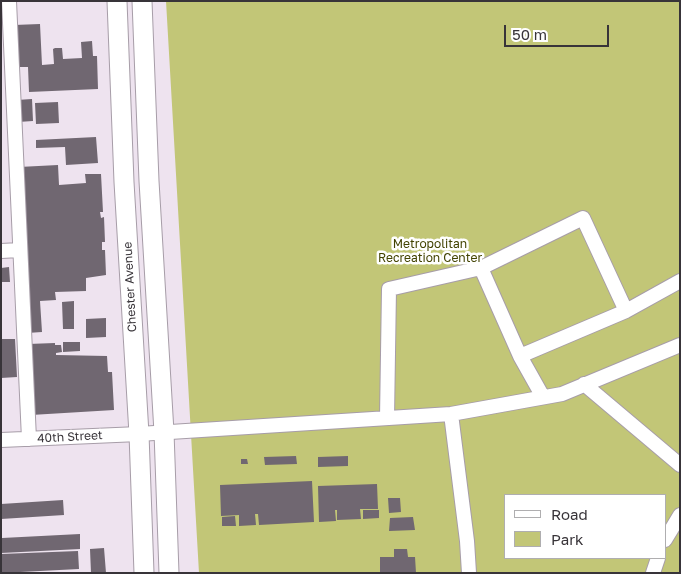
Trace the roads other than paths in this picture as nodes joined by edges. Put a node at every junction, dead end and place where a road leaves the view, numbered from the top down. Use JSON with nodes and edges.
{"nodes":[{"id":1,"x":9,"y":1,"type":"edge"},
{"id":2,"x":117,"y":1,"type":"edge"},
{"id":3,"x":142,"y":1,"type":"edge"},
{"id":4,"x":20,"y":250,"type":"junction"},
{"id":5,"x":1,"y":251,"type":"edge"},
{"id":6,"x":481,"y":268,"type":"junction"},
{"id":7,"x":680,"y":281,"type":"edge"},
{"id":8,"x":626,"y":312,"type":"junction"},
{"id":9,"x":680,"y":345,"type":"edge"},
{"id":10,"x":520,"y":356,"type":"junction"},
{"id":11,"x":584,"y":384,"type":"junction"},
{"id":12,"x":543,"y":397,"type":"junction"},
{"id":13,"x":451,"y":414,"type":"junction"},
{"id":14,"x":387,"y":418,"type":"junction"},
{"id":15,"x":164,"y":432,"type":"junction"},
{"id":16,"x":139,"y":434,"type":"junction"},
{"id":17,"x":29,"y":439,"type":"junction"},
{"id":18,"x":1,"y":440,"type":"edge"},
{"id":19,"x":680,"y":465,"type":"edge"},
{"id":20,"x":680,"y":515,"type":"edge"},
{"id":21,"x":666,"y":538,"type":"edge"},
{"id":22,"x":658,"y":559,"type":"edge"},
{"id":23,"x":144,"y":573,"type":"edge"},
{"id":24,"x":169,"y":573,"type":"edge"},
{"id":25,"x":469,"y":573,"type":"edge"},
{"id":26,"x":653,"y":573,"type":"edge"}],
"edges":[{"from":1,"to":4,"type":"street"},
{"from":2,"to":16,"type":"main road","name":"Chester Avenue"},
{"from":3,"to":15,"type":"main road","name":"Chester Avenue"},
{"from":4,"to":5,"type":"street"},
{"from":4,"to":17,"type":"street"},
{"from":6,"to":8,"type":"street"},
{"from":6,"to":10,"type":"street"},
{"from":6,"to":14,"type":"street"},
{"from":7,"to":8,"type":"street"},
{"from":8,"to":10,"type":"street"},
{"from":9,"to":11,"type":"street","name":"40th Street"},
{"from":10,"to":12,"type":"street"},
{"from":11,"to":12,"type":"street","name":"40th Street"},
{"from":11,"to":19,"type":"street"},
{"from":12,"to":13,"type":"street","name":"40th Street"},
{"from":13,"to":14,"type":"street","name":"40th Street"},
{"from":13,"to":25,"type":"street"},
{"from":14,"to":15,"type":"street","name":"40th Street"},
{"from":15,"to":16,"type":"street","name":"40th Street"},
{"from":15,"to":24,"type":"main road","name":"Chester Avenue"},
{"from":16,"to":17,"type":"street","name":"40th Street"},
{"from":16,"to":23,"type":"main road","name":"Chester Avenue"},
{"from":17,"to":18,"type":"street","name":"40th Street"},
{"from":20,"to":21,"type":"street"},
{"from":22,"to":26,"type":"street"}]}
